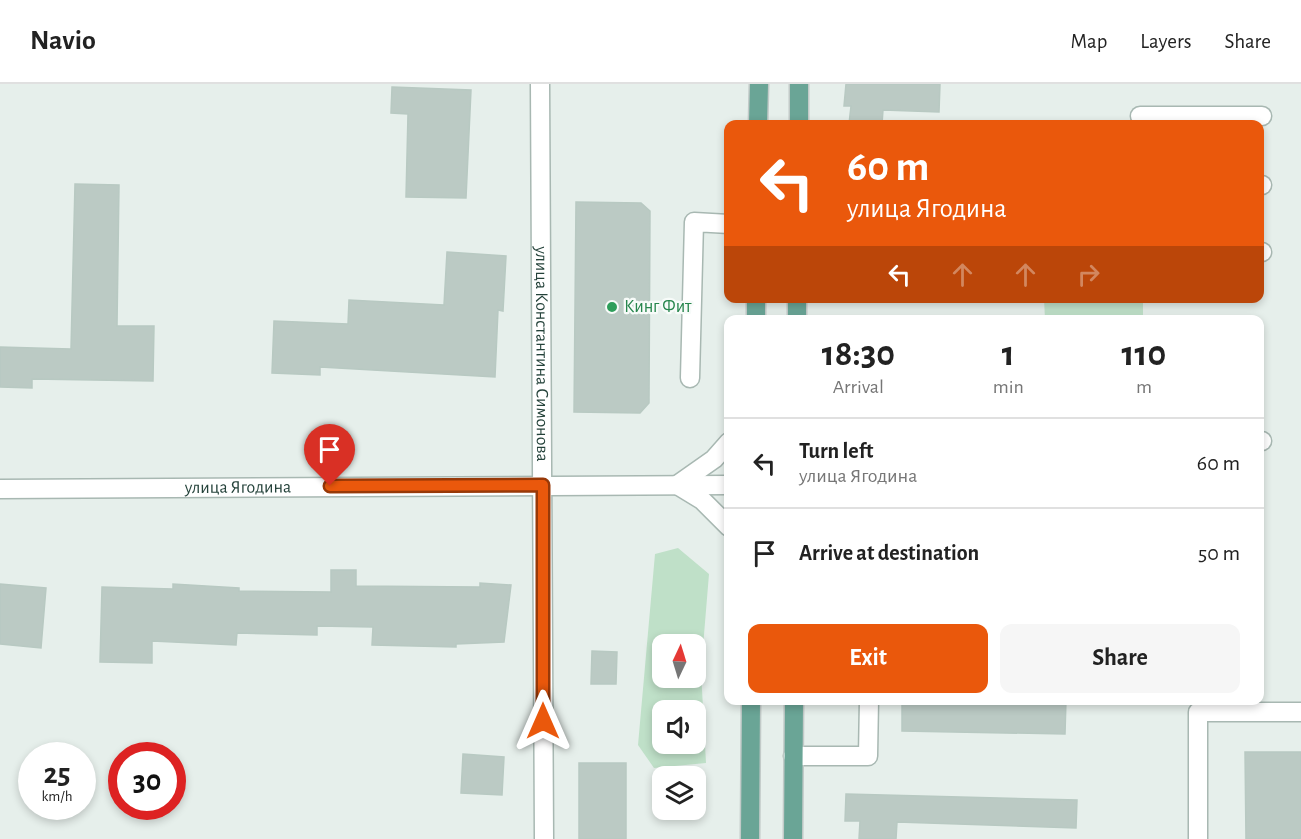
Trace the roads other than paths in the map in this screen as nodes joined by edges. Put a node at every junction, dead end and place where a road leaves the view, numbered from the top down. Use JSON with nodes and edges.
{"nodes":[{"id":1,"x":540,"y":84,"type":"edge"},
{"id":2,"x":759,"y":84,"type":"edge"},
{"id":3,"x":799,"y":84,"type":"edge"},
{"id":4,"x":1140,"y":116,"type":"dead end"},
{"id":5,"x":1262,"y":116,"type":"dead end"},
{"id":6,"x":758,"y":120,"type":"edge"},
{"id":7,"x":799,"y":120,"type":"edge"},
{"id":8,"x":724,"y":224,"type":"edge"},
{"id":9,"x":690,"y":378,"type":"dead end"},
{"id":10,"x":724,"y":448,"type":"edge"},
{"id":11,"x":543,"y":485,"type":"junction"},
{"id":12,"x":677,"y":485,"type":"junction"},
{"id":13,"x":724,"y":485,"type":"edge"},
{"id":14,"x":0,"y":489,"type":"edge"},
{"id":15,"x":724,"y":522,"type":"edge"},
{"id":16,"x":751,"y":705,"type":"edge"},
{"id":17,"x":794,"y":705,"type":"edge"},
{"id":18,"x":869,"y":705,"type":"edge"},
{"id":19,"x":1301,"y":712,"type":"edge"},
{"id":20,"x":793,"y":756,"type":"junction"},
{"id":21,"x":544,"y":839,"type":"edge"},
{"id":22,"x":750,"y":839,"type":"edge"},
{"id":23,"x":793,"y":839,"type":"edge"},
{"id":24,"x":1198,"y":839,"type":"edge"}],
"edges":[{"from":1,"to":11,"type":"street","name":"улица Константина Симонова"},
{"from":2,"to":6,"type":"main road"},
{"from":3,"to":7,"type":"main road"},
{"from":4,"to":5,"type":"street"},
{"from":8,"to":9,"type":"street"},
{"from":10,"to":12,"type":"street"},
{"from":11,"to":12,"type":"street","name":"улица Ягодина"},
{"from":11,"to":14,"type":"street","name":"улица Ягодина"},
{"from":11,"to":21,"type":"street","name":"улица Константина Симонова"},
{"from":12,"to":13,"type":"street","name":"улица Ягодина"},
{"from":12,"to":15,"type":"street"},
{"from":16,"to":22,"type":"main road"},
{"from":17,"to":20,"type":"main road"},
{"from":18,"to":20,"type":"street"},
{"from":19,"to":24,"type":"street"},
{"from":20,"to":23,"type":"main road"}]}
